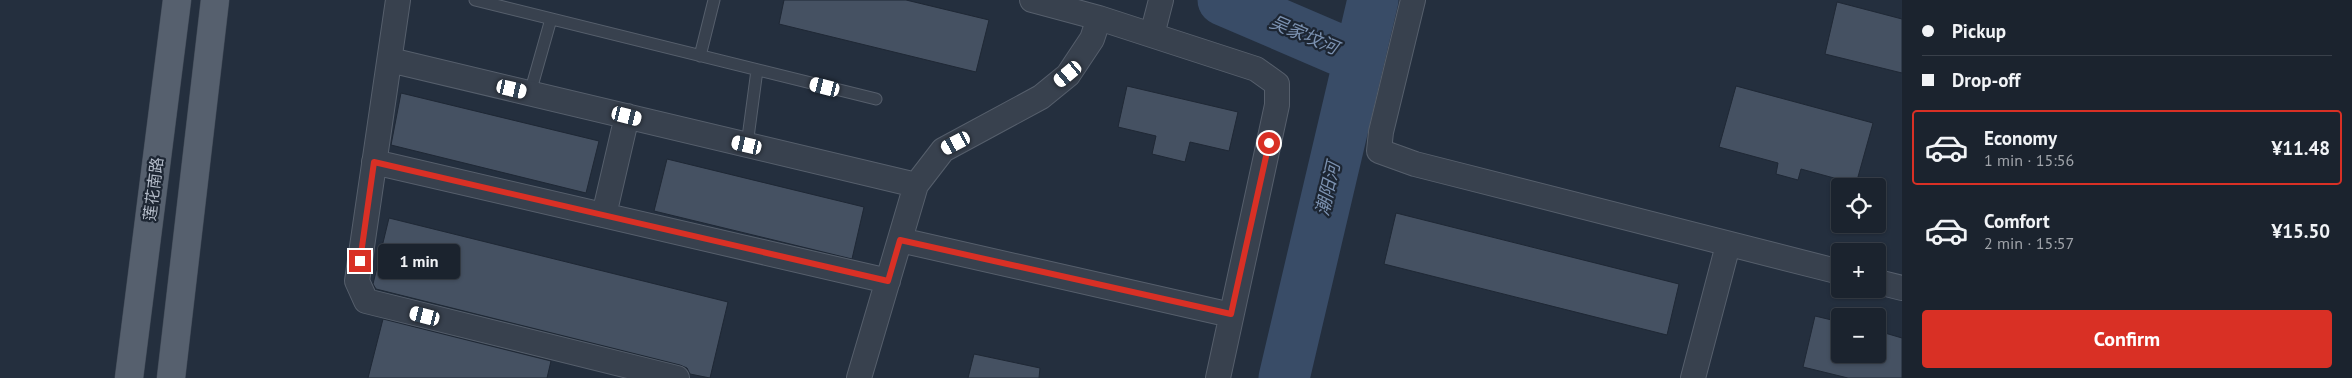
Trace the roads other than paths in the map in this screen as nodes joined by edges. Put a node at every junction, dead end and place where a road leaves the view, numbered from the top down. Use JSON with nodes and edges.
{"nodes":[{"id":1,"x":177,"y":0,"type":"edge"},
{"id":2,"x":215,"y":0,"type":"edge"},
{"id":3,"x":398,"y":0,"type":"edge"},
{"id":4,"x":474,"y":0,"type":"edge"},
{"id":5,"x":714,"y":0,"type":"edge"},
{"id":6,"x":1032,"y":0,"type":"edge"},
{"id":7,"x":1160,"y":0,"type":"edge"},
{"id":8,"x":1413,"y":0,"type":"edge"},
{"id":9,"x":1099,"y":18,"type":"junction"},
{"id":10,"x":551,"y":19,"type":"junction"},
{"id":11,"x":1152,"y":35,"type":"junction"},
{"id":12,"x":700,"y":56,"type":"junction"},
{"id":13,"x":390,"y":60,"type":"junction"},
{"id":14,"x":757,"y":70,"type":"junction"},
{"id":15,"x":530,"y":93,"type":"junction"},
{"id":16,"x":876,"y":99,"type":"dead end"},
{"id":17,"x":627,"y":116,"type":"junction"},
{"id":18,"x":747,"y":145,"type":"junction"},
{"id":19,"x":374,"y":162,"type":"junction"},
{"id":20,"x":916,"y":185,"type":"junction"},
{"id":21,"x":604,"y":215,"type":"junction"},
{"id":22,"x":900,"y":240,"type":"junction"},
{"id":23,"x":1728,"y":244,"type":"junction"},
{"id":24,"x":1831,"y":270,"type":"edge"},
{"id":25,"x":888,"y":281,"type":"junction"},
{"id":26,"x":1886,"y":284,"type":"edge"},
{"id":27,"x":1902,"y":288,"type":"edge"},
{"id":28,"x":1231,"y":314,"type":"junction"},
{"id":29,"x":129,"y":378,"type":"edge"},
{"id":30,"x":171,"y":378,"type":"edge"},
{"id":31,"x":677,"y":378,"type":"edge"},
{"id":32,"x":859,"y":378,"type":"edge"},
{"id":33,"x":1218,"y":378,"type":"edge"},
{"id":34,"x":1693,"y":378,"type":"edge"}],
"edges":[{"from":1,"to":29,"type":"main road","name":"莲花南路"},
{"from":2,"to":30,"type":"main road"},
{"from":3,"to":13,"type":"street"},
{"from":4,"to":10,"type":"lane"},
{"from":5,"to":12,"type":"lane"},
{"from":6,"to":9,"type":"street"},
{"from":7,"to":11,"type":"street"},
{"from":8,"to":23,"type":"street"},
{"from":9,"to":11,"type":"street"},
{"from":9,"to":20,"type":"street"},
{"from":10,"to":12,"type":"lane"},
{"from":10,"to":15,"type":"lane"},
{"from":11,"to":28,"type":"street"},
{"from":12,"to":14,"type":"lane"},
{"from":13,"to":15,"type":"street"},
{"from":13,"to":19,"type":"street"},
{"from":14,"to":16,"type":"lane"},
{"from":14,"to":18,"type":"lane"},
{"from":15,"to":17,"type":"street"},
{"from":17,"to":18,"type":"street"},
{"from":17,"to":21,"type":"street"},
{"from":18,"to":20,"type":"street"},
{"from":19,"to":21,"type":"street"},
{"from":19,"to":31,"type":"street"},
{"from":20,"to":22,"type":"street"},
{"from":21,"to":25,"type":"street"},
{"from":22,"to":25,"type":"street"},
{"from":22,"to":28,"type":"street"},
{"from":23,"to":24,"type":"street"},
{"from":23,"to":34,"type":"street"},
{"from":25,"to":32,"type":"street"},
{"from":26,"to":27,"type":"street"},
{"from":28,"to":33,"type":"street"}]}
